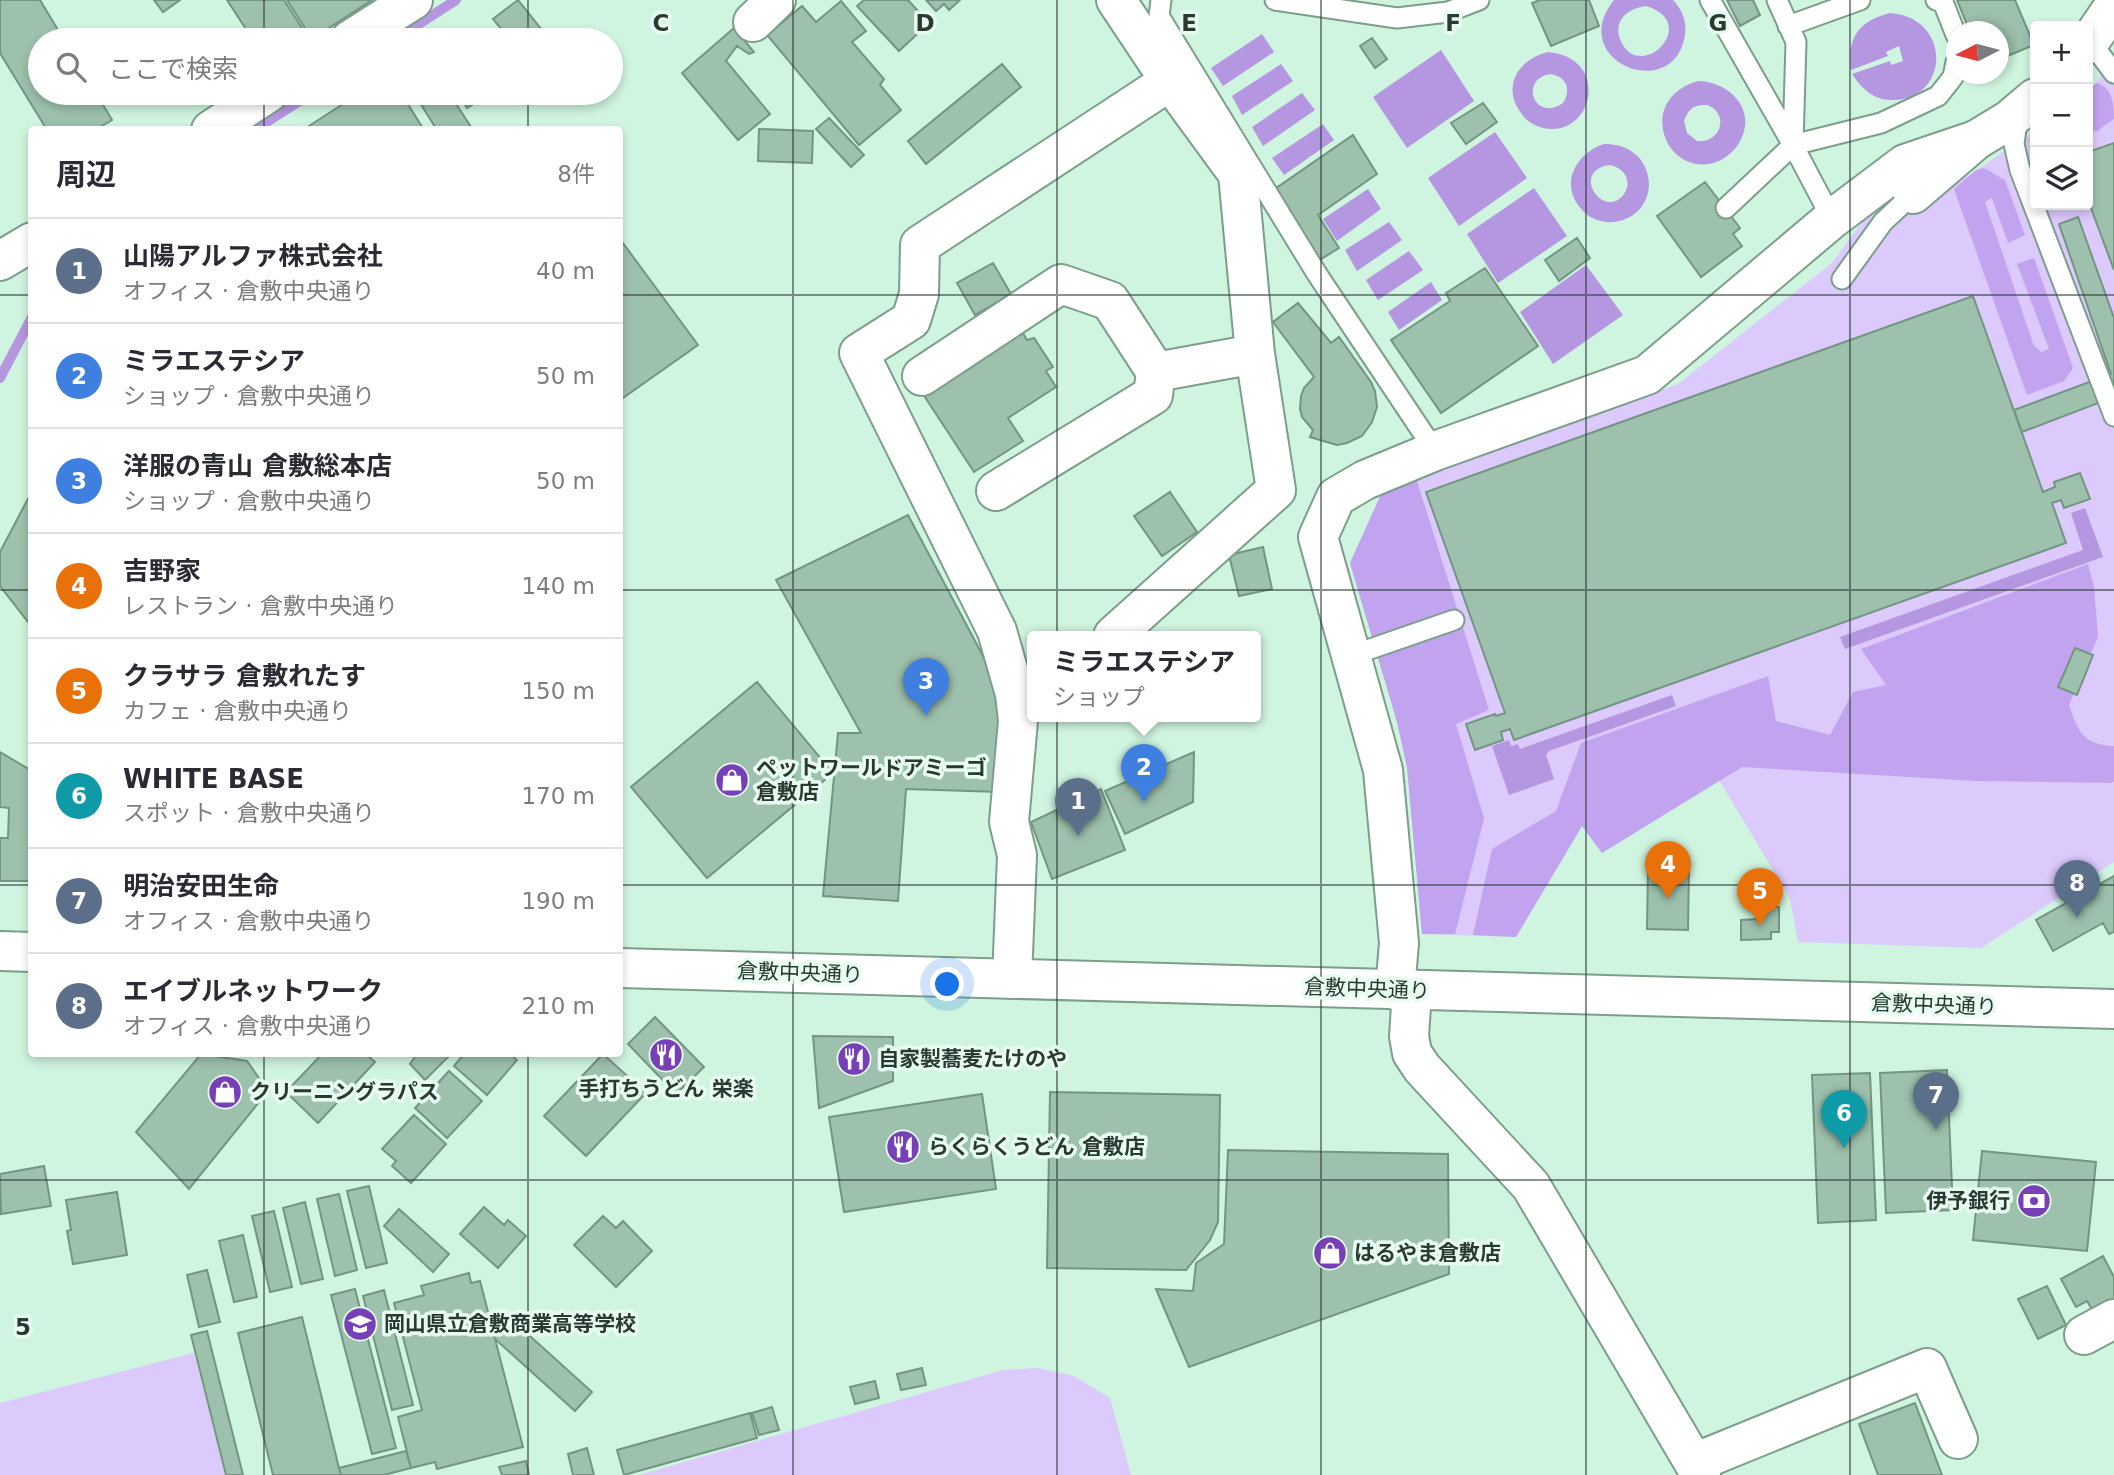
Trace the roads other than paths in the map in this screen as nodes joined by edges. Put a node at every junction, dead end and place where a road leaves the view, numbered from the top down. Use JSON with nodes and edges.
{"nodes":[{"id":1,"x":413,"y":0,"type":"edge"},
{"id":2,"x":1116,"y":0,"type":"edge"},
{"id":3,"x":1161,"y":0,"type":"edge"},
{"id":4,"x":1275,"y":0,"type":"edge"},
{"id":5,"x":1479,"y":0,"type":"edge"},
{"id":6,"x":1710,"y":0,"type":"edge"},
{"id":7,"x":1776,"y":0,"type":"edge"},
{"id":8,"x":1860,"y":0,"type":"edge"},
{"id":9,"x":1936,"y":0,"type":"edge"},
{"id":10,"x":2114,"y":6,"type":"edge"},
{"id":11,"x":1408,"y":8,"type":"edge"},
{"id":12,"x":1950,"y":21,"type":"edge"},
{"id":13,"x":1788,"y":26,"type":"junction"},
{"id":14,"x":369,"y":28,"type":"edge"},
{"id":15,"x":2093,"y":37,"type":"edge"},
{"id":16,"x":2093,"y":48,"type":"edge"},
{"id":17,"x":2114,"y":73,"type":"edge"},
{"id":18,"x":1170,"y":81,"type":"junction"},
{"id":19,"x":1948,"y":84,"type":"edge"},
{"id":20,"x":250,"y":105,"type":"edge"},
{"id":21,"x":2026,"y":106,"type":"edge"},
{"id":22,"x":217,"y":126,"type":"edge"},
{"id":23,"x":1976,"y":140,"type":"junction"},
{"id":24,"x":1793,"y":145,"type":"junction"},
{"id":25,"x":1913,"y":194,"type":"joint"},
{"id":26,"x":1726,"y":208,"type":"dead end"},
{"id":27,"x":1832,"y":219,"type":"junction"},
{"id":28,"x":28,"y":245,"type":"edge"},
{"id":29,"x":0,"y":261,"type":"edge"},
{"id":30,"x":1842,"y":279,"type":"dead end"},
{"id":31,"x":1255,"y":354,"type":"junction"},
{"id":32,"x":1156,"y":372,"type":"junction"},
{"id":33,"x":922,"y":376,"type":"dead end"},
{"id":34,"x":2114,"y":416,"type":"edge"},
{"id":35,"x":1435,"y":451,"type":"junction"},
{"id":36,"x":1276,"y":490,"type":"junction"},
{"id":37,"x":996,"y":491,"type":"dead end"},
{"id":38,"x":1318,"y":537,"type":"junction"},
{"id":39,"x":1454,"y":620,"type":"dead end"},
{"id":40,"x":1119,"y":631,"type":"edge"},
{"id":41,"x":1350,"y":656,"type":"junction"},
{"id":42,"x":1025,"y":715,"type":"edge"},
{"id":43,"x":0,"y":951,"type":"edge"},
{"id":44,"x":28,"y":952,"type":"edge"},
{"id":45,"x":623,"y":968,"type":"edge"},
{"id":46,"x":1012,"y":979,"type":"junction"},
{"id":47,"x":1403,"y":990,"type":"junction"},
{"id":48,"x":2114,"y":1009,"type":"edge"},
{"id":49,"x":1958,"y":1439,"type":"dead end"},
{"id":50,"x":1698,"y":1469,"type":"edge"}],
"edges":[{"from":1,"to":14,"type":"street"},
{"from":2,"to":18,"type":"street"},
{"from":3,"to":35,"type":"lane"},
{"from":4,"to":11,"type":"lane"},
{"from":5,"to":11,"type":"lane"},
{"from":6,"to":24,"type":"lane"},
{"from":7,"to":13,"type":"lane"},
{"from":8,"to":13,"type":"lane"},
{"from":9,"to":12,"type":"lane"},
{"from":10,"to":15,"type":"street"},
{"from":13,"to":24,"type":"lane"},
{"from":16,"to":17,"type":"lane"},
{"from":18,"to":31,"type":"street"},
{"from":18,"to":42,"type":"street"},
{"from":19,"to":24,"type":"lane"},
{"from":20,"to":22,"type":"street"},
{"from":21,"to":23,"type":"street"},
{"from":21,"to":34,"type":"lane"},
{"from":23,"to":25,"type":"street"},
{"from":23,"to":27,"type":"street"},
{"from":24,"to":26,"type":"lane"},
{"from":24,"to":27,"type":"lane"},
{"from":25,"to":30,"type":"lane"},
{"from":27,"to":35,"type":"street"},
{"from":28,"to":29,"type":"street"},
{"from":31,"to":32,"type":"street"},
{"from":31,"to":36,"type":"street"},
{"from":32,"to":33,"type":"street"},
{"from":32,"to":37,"type":"street"},
{"from":35,"to":38,"type":"street"},
{"from":36,"to":38,"type":"street"},
{"from":36,"to":40,"type":"street"},
{"from":38,"to":41,"type":"street"},
{"from":39,"to":41,"type":"lane"},
{"from":41,"to":47,"type":"street"},
{"from":42,"to":46,"type":"street"},
{"from":43,"to":44,"type":"street"},
{"from":45,"to":46,"type":"street","name":"倉敷中央通り"},
{"from":46,"to":47,"type":"street","name":"倉敷中央通り"},
{"from":47,"to":48,"type":"street","name":"倉敷中央通り"},
{"from":47,"to":50,"type":"street"},
{"from":49,"to":50,"type":"street"}]}
